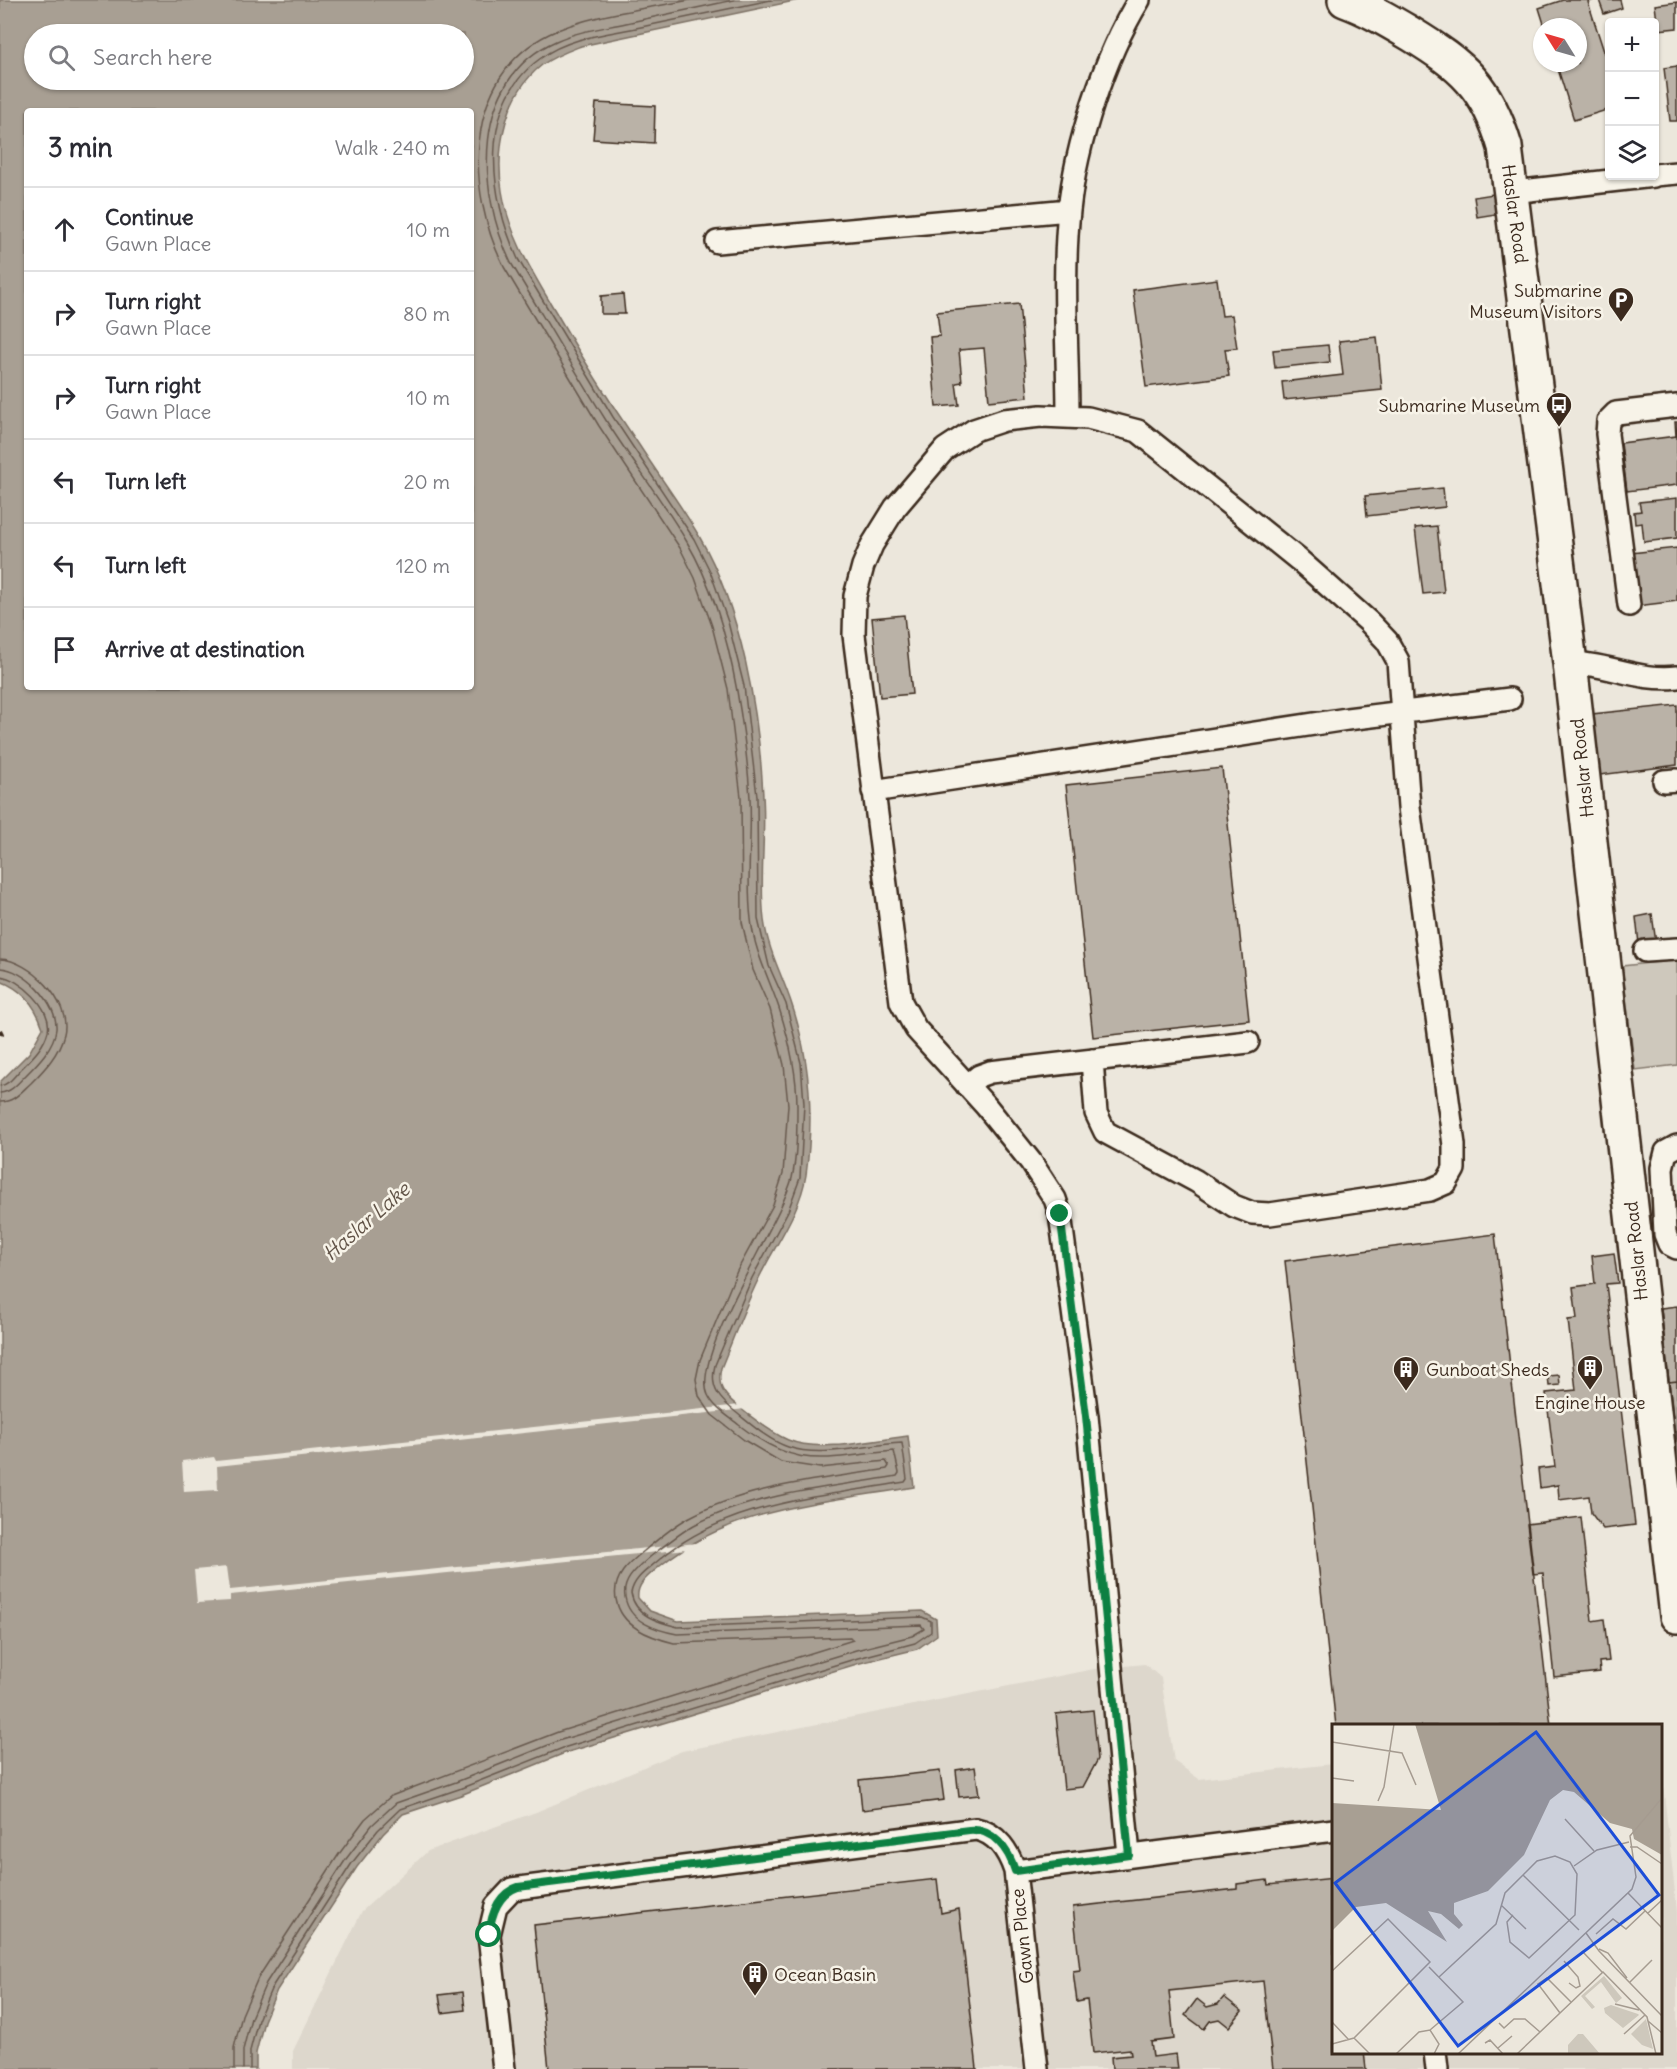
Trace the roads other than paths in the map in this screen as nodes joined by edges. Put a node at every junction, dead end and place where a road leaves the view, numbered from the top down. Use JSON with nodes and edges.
{"nodes":[{"id":1,"x":1139,"y":0,"type":"edge"},
{"id":2,"x":1345,"y":0,"type":"edge"},
{"id":3,"x":1677,"y":173,"type":"edge"},
{"id":4,"x":1659,"y":175,"type":"edge"},
{"id":5,"x":1613,"y":180,"type":"edge"},
{"id":6,"x":1513,"y":192,"type":"junction"},
{"id":7,"x":1069,"y":210,"type":"junction"},
{"id":8,"x":717,"y":242,"type":"dead end"},
{"id":9,"x":1677,"y":406,"type":"edge"},
{"id":10,"x":1068,"y":417,"type":"junction"},
{"id":11,"x":1629,"y":604,"type":"dead end"},
{"id":12,"x":1570,"y":663,"type":"junction"},
{"id":13,"x":1677,"y":677,"type":"edge"},
{"id":14,"x":1510,"y":699,"type":"dead end"},
{"id":15,"x":1402,"y":712,"type":"junction"},
{"id":16,"x":873,"y":792,"type":"junction"},
{"id":17,"x":1677,"y":949,"type":"edge"},
{"id":18,"x":1645,"y":951,"type":"dead end"},
{"id":19,"x":1248,"y":1042,"type":"dead end"},
{"id":20,"x":1092,"y":1060,"type":"junction"},
{"id":21,"x":967,"y":1086,"type":"junction"},
{"id":22,"x":1677,"y":1146,"type":"edge"},
{"id":23,"x":1677,"y":1248,"type":"edge"},
{"id":24,"x":1677,"y":1616,"type":"edge"},
{"id":25,"x":1332,"y":1830,"type":"edge"},
{"id":26,"x":1129,"y":1855,"type":"junction"},
{"id":27,"x":1015,"y":1871,"type":"junction"},
{"id":28,"x":1435,"y":2054,"type":"edge"},
{"id":29,"x":504,"y":2069,"type":"edge"},
{"id":30,"x":1037,"y":2069,"type":"edge"},
{"id":31,"x":1437,"y":2069,"type":"edge"}],
"edges":[{"from":1,"to":7,"type":"lane"},
{"from":2,"to":6,"type":"street","name":"Haslar Road"},
{"from":3,"to":4,"type":"lane"},
{"from":5,"to":6,"type":"lane"},
{"from":6,"to":12,"type":"street","name":"Haslar Road"},
{"from":7,"to":8,"type":"lane"},
{"from":7,"to":10,"type":"lane"},
{"from":9,"to":11,"type":"lane"},
{"from":10,"to":15,"type":"lane"},
{"from":10,"to":16,"type":"lane"},
{"from":12,"to":13,"type":"lane"},
{"from":12,"to":24,"type":"street","name":"Haslar Road"},
{"from":14,"to":15,"type":"lane"},
{"from":15,"to":16,"type":"lane"},
{"from":15,"to":20,"type":"lane"},
{"from":16,"to":21,"type":"lane"},
{"from":17,"to":18,"type":"lane"},
{"from":19,"to":20,"type":"lane"},
{"from":20,"to":21,"type":"lane"},
{"from":21,"to":26,"type":"lane"},
{"from":22,"to":23,"type":"lane"},
{"from":25,"to":26,"type":"lane"},
{"from":26,"to":27,"type":"lane"},
{"from":27,"to":29,"type":"lane","name":"Gawn Place"},
{"from":27,"to":30,"type":"lane","name":"Gawn Place"},
{"from":28,"to":31,"type":"lane"}]}
